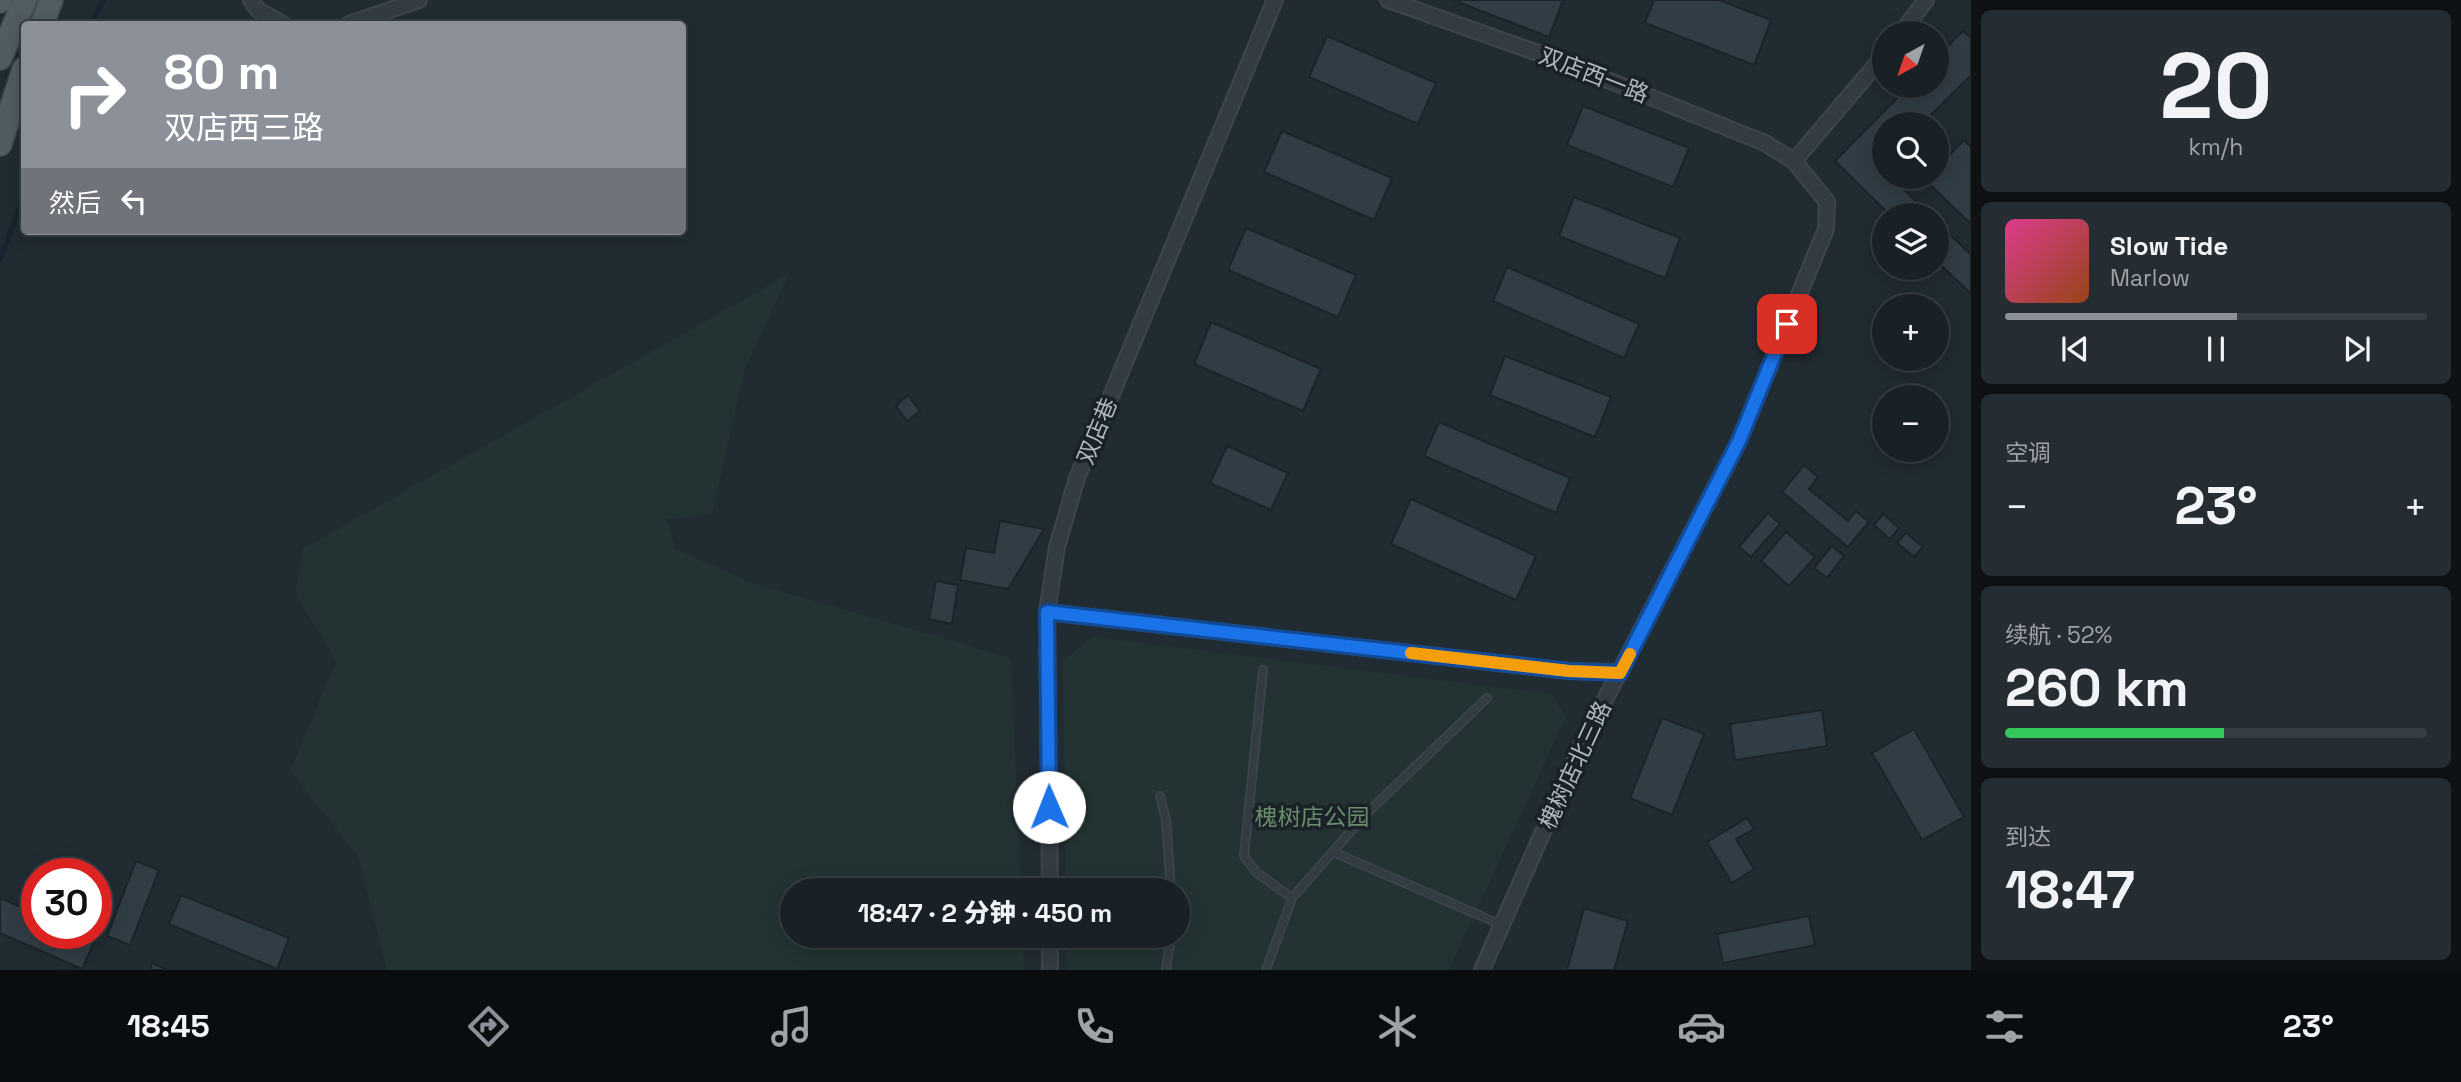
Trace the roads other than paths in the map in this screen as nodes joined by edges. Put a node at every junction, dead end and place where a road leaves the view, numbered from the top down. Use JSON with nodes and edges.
{"nodes":[{"id":1,"x":25,"y":0,"type":"edge"},
{"id":2,"x":51,"y":0,"type":"edge"},
{"id":3,"x":251,"y":0,"type":"edge"},
{"id":4,"x":419,"y":0,"type":"edge"},
{"id":5,"x":1275,"y":0,"type":"edge"},
{"id":6,"x":1388,"y":0,"type":"edge"},
{"id":7,"x":1926,"y":0,"type":"edge"},
{"id":8,"x":43,"y":21,"type":"edge"},
{"id":9,"x":278,"y":21,"type":"edge"},
{"id":10,"x":358,"y":21,"type":"edge"},
{"id":11,"x":1910,"y":21,"type":"edge"},
{"id":12,"x":0,"y":58,"type":"edge"},
{"id":13,"x":1872,"y":69,"type":"edge"},
{"id":14,"x":21,"y":78,"type":"edge"},
{"id":15,"x":0,"y":144,"type":"edge"},
{"id":16,"x":1794,"y":161,"type":"junction"},
{"id":17,"x":1047,"y":612,"type":"junction"},
{"id":18,"x":1263,"y":670,"type":"dead end"},
{"id":19,"x":1620,"y":673,"type":"junction"},
{"id":20,"x":1487,"y":698,"type":"dead end"},
{"id":21,"x":1160,"y":796,"type":"dead end"},
{"id":22,"x":1333,"y":852,"type":"junction"},
{"id":23,"x":1050,"y":878,"type":"edge"},
{"id":24,"x":1170,"y":878,"type":"edge"},
{"id":25,"x":1292,"y":898,"type":"junction"},
{"id":26,"x":1502,"y":925,"type":"junction"},
{"id":27,"x":1050,"y":948,"type":"edge"},
{"id":28,"x":1169,"y":948,"type":"edge"},
{"id":29,"x":1050,"y":970,"type":"edge"},
{"id":30,"x":1166,"y":970,"type":"edge"},
{"id":31,"x":1266,"y":970,"type":"edge"},
{"id":32,"x":1482,"y":970,"type":"edge"}],
"edges":[{"from":1,"to":12,"type":"main road"},
{"from":2,"to":8,"type":"main road"},
{"from":3,"to":9,"type":"street"},
{"from":4,"to":10,"type":"street"},
{"from":5,"to":17,"type":"street","name":"双店巷"},
{"from":6,"to":16,"type":"street","name":"双店西一路"},
{"from":7,"to":11,"type":"street"},
{"from":13,"to":16,"type":"street"},
{"from":14,"to":15,"type":"main road"},
{"from":16,"to":19,"type":"street","name":"槐树店北三路"},
{"from":17,"to":19,"type":"street"},
{"from":17,"to":23,"type":"street","name":"双店巷"},
{"from":18,"to":25,"type":"lane"},
{"from":19,"to":26,"type":"street","name":"槐树店北三路"},
{"from":20,"to":22,"type":"lane"},
{"from":21,"to":24,"type":"lane"},
{"from":22,"to":25,"type":"lane"},
{"from":22,"to":26,"type":"lane"},
{"from":25,"to":31,"type":"lane"},
{"from":26,"to":32,"type":"street","name":"槐树店北三路"},
{"from":27,"to":29,"type":"street"},
{"from":28,"to":30,"type":"lane"}]}
